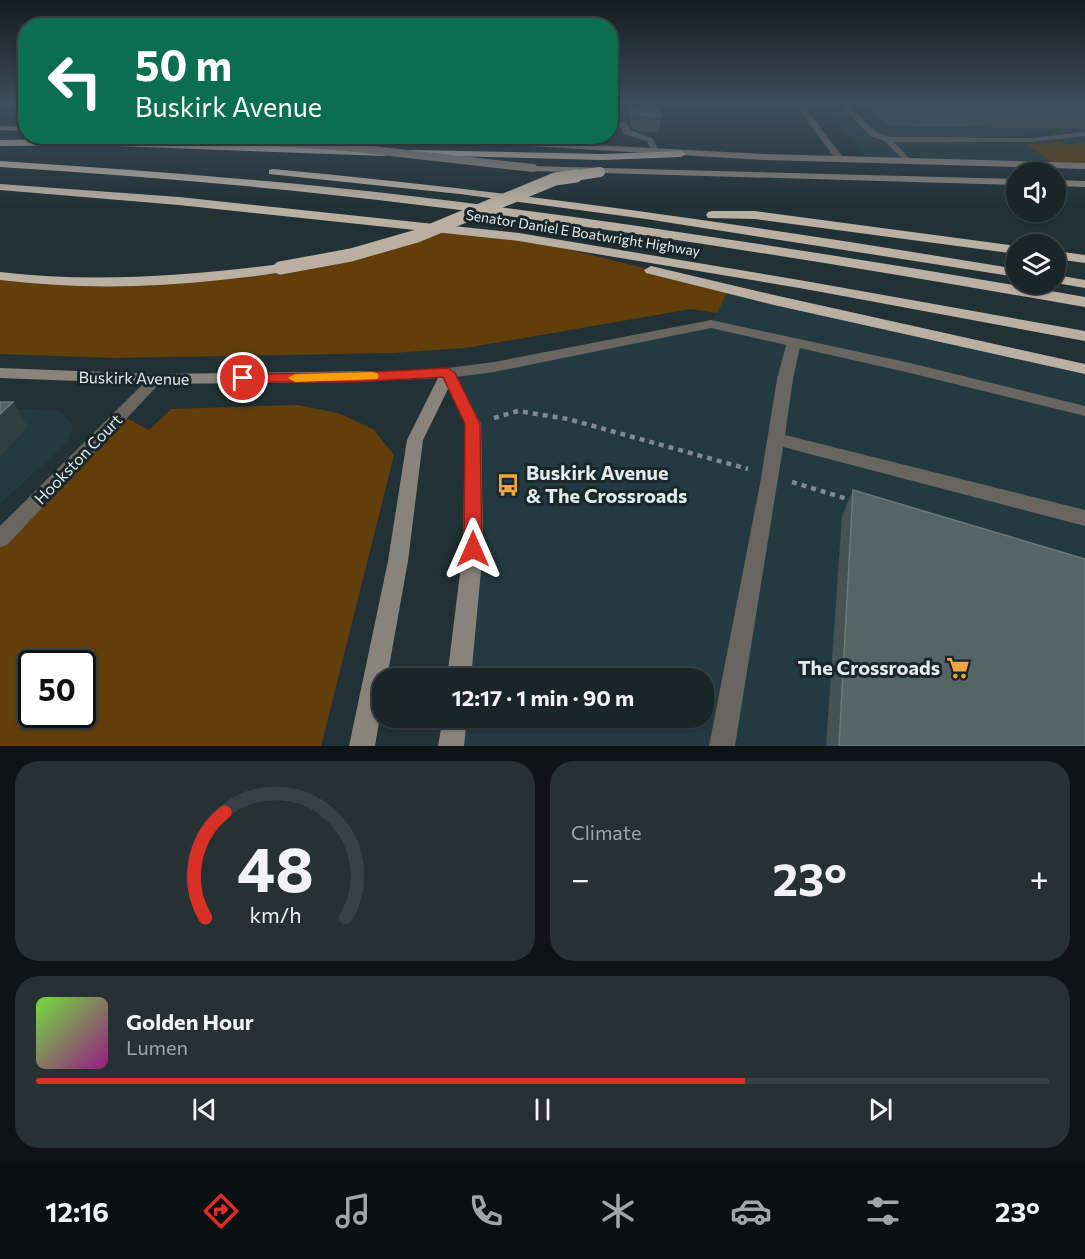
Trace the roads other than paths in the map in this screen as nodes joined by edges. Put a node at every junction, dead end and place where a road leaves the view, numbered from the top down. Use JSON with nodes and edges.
{"nodes":[{"id":1,"x":651,"y":139,"type":"edge"},
{"id":2,"x":825,"y":139,"type":"edge"},
{"id":3,"x":887,"y":139,"type":"joint"},
{"id":4,"x":1042,"y":139,"type":"edge"},
{"id":5,"x":0,"y":143,"type":"edge"},
{"id":6,"x":18,"y":143,"type":"edge"},
{"id":7,"x":133,"y":144,"type":"edge"},
{"id":8,"x":305,"y":144,"type":"edge"},
{"id":9,"x":510,"y":144,"type":"edge"},
{"id":10,"x":656,"y":152,"type":"junction"},
{"id":11,"x":0,"y":154,"type":"edge"},
{"id":12,"x":681,"y":154,"type":"junction"},
{"id":13,"x":840,"y":159,"type":"junction"},
{"id":14,"x":908,"y":161,"type":"junction"},
{"id":15,"x":0,"y":164,"type":"edge"},
{"id":16,"x":172,"y":164,"type":"dead end"},
{"id":17,"x":1085,"y":166,"type":"edge"},
{"id":18,"x":264,"y":171,"type":"dead end"},
{"id":19,"x":600,"y":172,"type":"junction"},
{"id":20,"x":1006,"y":182,"type":"edge"},
{"id":21,"x":1066,"y":183,"type":"edge"},
{"id":22,"x":1085,"y":184,"type":"edge"},
{"id":23,"x":0,"y":188,"type":"edge"},
{"id":24,"x":646,"y":214,"type":"junction"},
{"id":25,"x":519,"y":237,"type":"junction"},
{"id":26,"x":1006,"y":249,"type":"edge"},
{"id":27,"x":1066,"y":256,"type":"edge"},
{"id":28,"x":1085,"y":259,"type":"edge"},
{"id":29,"x":1006,"y":271,"type":"edge"},
{"id":30,"x":0,"y":276,"type":"edge"},
{"id":31,"x":1066,"y":281,"type":"edge"},
{"id":32,"x":1085,"y":284,"type":"edge"},
{"id":33,"x":1085,"y":302,"type":"edge"},
{"id":34,"x":1085,"y":336,"type":"edge"},
{"id":35,"x":794,"y":342,"type":"junction"},
{"id":36,"x":1085,"y":369,"type":"edge"},
{"id":37,"x":448,"y":373,"type":"junction"},
{"id":38,"x":0,"y":374,"type":"edge"},
{"id":39,"x":156,"y":379,"type":"junction"},
{"id":40,"x":1085,"y":411,"type":"edge"},
{"id":41,"x":777,"y":439,"type":"junction"},
{"id":42,"x":1085,"y":518,"type":"edge"},
{"id":43,"x":0,"y":539,"type":"edge"},
{"id":44,"x":460,"y":668,"type":"edge"},
{"id":45,"x":453,"y":728,"type":"edge"},
{"id":46,"x":362,"y":746,"type":"edge"},
{"id":47,"x":451,"y":746,"type":"edge"},
{"id":48,"x":723,"y":746,"type":"edge"}],
"edges":[{"from":1,"to":10,"type":"street"},
{"from":2,"to":13,"type":"street"},
{"from":3,"to":4,"type":"street"},
{"from":3,"to":14,"type":"street"},
{"from":5,"to":6,"type":"highway"},
{"from":7,"to":12,"type":"highway"},
{"from":8,"to":19,"type":"main road","bridge":true},
{"from":9,"to":10,"type":"main road"},
{"from":10,"to":12,"type":"main road"},
{"from":11,"to":16,"type":"highway"},
{"from":12,"to":13,"type":"main road"},
{"from":13,"to":14,"type":"main road"},
{"from":14,"to":17,"type":"main road"},
{"from":15,"to":33,"type":"highway"},
{"from":18,"to":24,"type":"highway","name":"Senator Daniel E Boatwright Highway"},
{"from":19,"to":20,"type":"main road"},
{"from":19,"to":30,"type":"highway","bridge":true},
{"from":21,"to":22,"type":"main road"},
{"from":23,"to":25,"type":"highway","name":"Senator Daniel E Boatwright Highway"},
{"from":24,"to":26,"type":"highway"},
{"from":24,"to":29,"type":"highway","name":"Senator Daniel E Boatwright Highway"},
{"from":25,"to":34,"type":"highway","name":"Senator Daniel E Boatwright Highway"},
{"from":25,"to":36,"type":"highway"},
{"from":27,"to":28,"type":"highway"},
{"from":31,"to":32,"type":"highway"},
{"from":35,"to":37,"type":"street"},
{"from":35,"to":40,"type":"street"},
{"from":35,"to":41,"type":"street"},
{"from":37,"to":39,"type":"main road","name":"Buskirk Avenue"},
{"from":37,"to":44,"type":"main road"},
{"from":37,"to":46,"type":"main road"},
{"from":38,"to":39,"type":"main road","name":"Buskirk Avenue"},
{"from":39,"to":43,"type":"street","name":"Hookston Court"},
{"from":41,"to":42,"type":"street"},
{"from":41,"to":48,"type":"street"},
{"from":45,"to":47,"type":"main road"}]}
